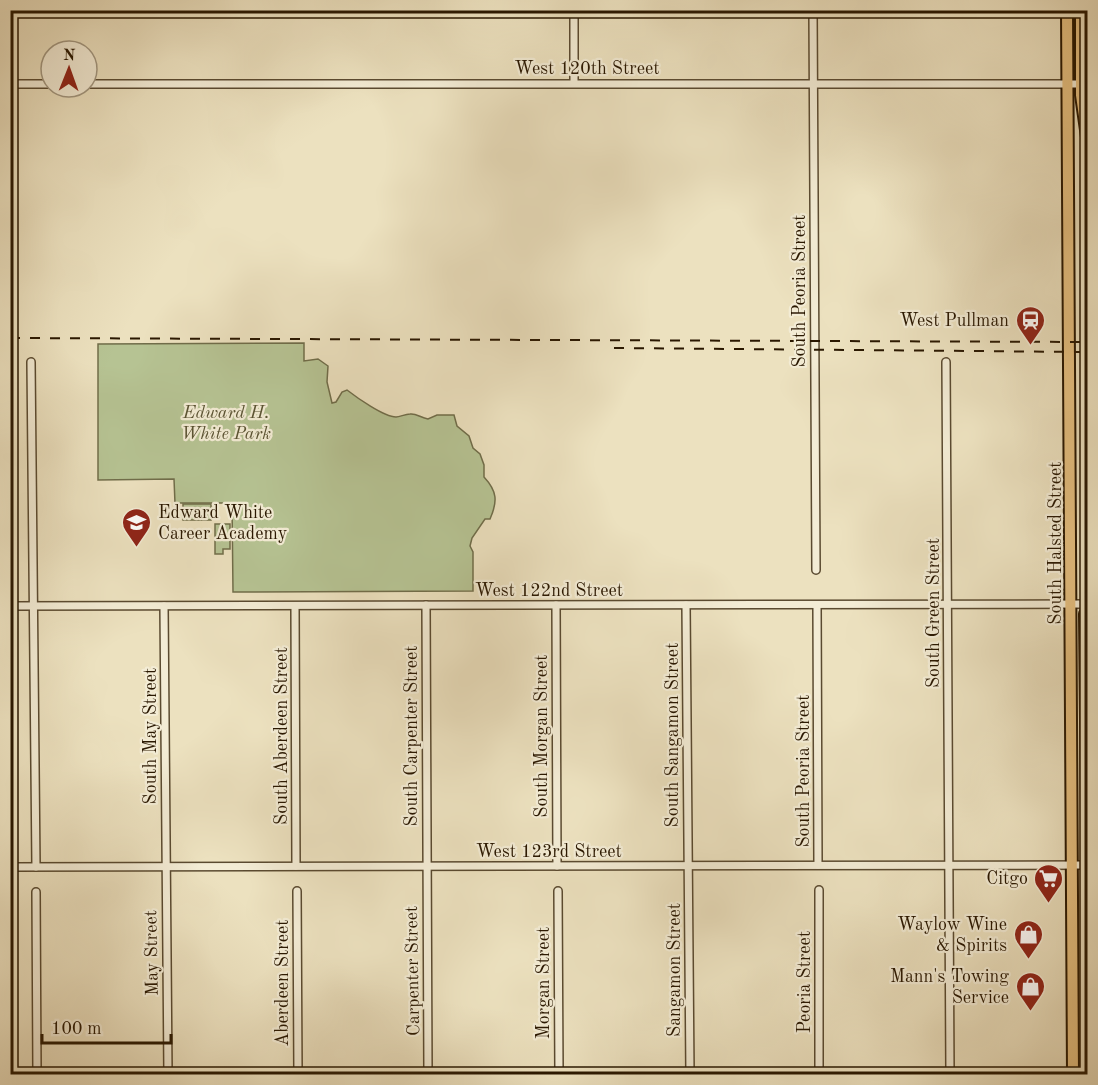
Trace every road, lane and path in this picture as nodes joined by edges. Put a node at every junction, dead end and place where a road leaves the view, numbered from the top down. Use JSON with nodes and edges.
{"nodes":[{"id":1,"x":574,"y":10,"type":"edge"},
{"id":2,"x":813,"y":10,"type":"edge"},
{"id":3,"x":1067,"y":10,"type":"edge"},
{"id":4,"x":1081,"y":10,"type":"edge"},
{"id":5,"x":574,"y":83,"type":"junction"},
{"id":6,"x":813,"y":83,"type":"junction"},
{"id":7,"x":10,"y":84,"type":"edge"},
{"id":8,"x":39,"y":84,"type":"edge"},
{"id":9,"x":99,"y":84,"type":"edge"},
{"id":10,"x":1068,"y":84,"type":"junction"},
{"id":11,"x":1084,"y":84,"type":"edge"},
{"id":12,"x":1088,"y":199,"type":"edge"},
{"id":13,"x":31,"y":362,"type":"dead end"},
{"id":14,"x":946,"y":362,"type":"dead end"},
{"id":15,"x":816,"y":570,"type":"dead end"},
{"id":16,"x":948,"y":604,"type":"junction"},
{"id":17,"x":1072,"y":604,"type":"junction"},
{"id":18,"x":1088,"y":604,"type":"edge"},
{"id":19,"x":426,"y":605,"type":"junction"},
{"id":20,"x":556,"y":605,"type":"junction"},
{"id":21,"x":686,"y":605,"type":"junction"},
{"id":22,"x":817,"y":605,"type":"junction"},
{"id":23,"x":10,"y":606,"type":"edge"},
{"id":24,"x":34,"y":606,"type":"junction"},
{"id":25,"x":164,"y":606,"type":"junction"},
{"id":26,"x":295,"y":606,"type":"junction"},
{"id":27,"x":1088,"y":610,"type":"edge"},
{"id":28,"x":818,"y":865,"type":"junction"},
{"id":29,"x":949,"y":865,"type":"junction"},
{"id":30,"x":1072,"y":865,"type":"junction"},
{"id":31,"x":1087,"y":865,"type":"edge"},
{"id":32,"x":296,"y":866,"type":"junction"},
{"id":33,"x":557,"y":866,"type":"junction"},
{"id":34,"x":688,"y":866,"type":"junction"},
{"id":35,"x":10,"y":867,"type":"edge"},
{"id":36,"x":36,"y":867,"type":"junction"},
{"id":37,"x":166,"y":867,"type":"junction"},
{"id":38,"x":427,"y":867,"type":"junction"},
{"id":39,"x":819,"y":890,"type":"dead end"},
{"id":40,"x":297,"y":891,"type":"dead end"},
{"id":41,"x":558,"y":891,"type":"dead end"},
{"id":42,"x":36,"y":892,"type":"dead end"},
{"id":43,"x":1088,"y":932,"type":"edge"},
{"id":44,"x":37,"y":1074,"type":"edge"},
{"id":45,"x":168,"y":1074,"type":"edge"},
{"id":46,"x":298,"y":1074,"type":"edge"},
{"id":47,"x":428,"y":1074,"type":"edge"},
{"id":48,"x":559,"y":1074,"type":"edge"},
{"id":49,"x":690,"y":1074,"type":"edge"},
{"id":50,"x":819,"y":1074,"type":"edge"},
{"id":51,"x":950,"y":1074,"type":"edge"},
{"id":52,"x":1073,"y":1074,"type":"edge"}],
"edges":[{"from":1,"to":5,"type":"street"},
{"from":2,"to":6,"type":"street","name":"South Peoria Street"},
{"from":3,"to":10,"type":"main road","name":"South Halsted Street"},
{"from":4,"to":11,"type":"main road"},
{"from":5,"to":6,"type":"street","name":"West 120th Street"},
{"from":5,"to":9,"type":"street","name":"West 120th Street"},
{"from":6,"to":10,"type":"street","name":"West 120th Street"},
{"from":6,"to":15,"type":"street","name":"South Peoria Street"},
{"from":7,"to":8,"type":"street"},
{"from":10,"to":11,"type":"street","name":"West 120th Street"},
{"from":10,"to":17,"type":"main road","name":"South Halsted Street"},
{"from":11,"to":12,"type":"main road"},
{"from":13,"to":24,"type":"street"},
{"from":14,"to":16,"type":"street","name":"South Green Street"},
{"from":16,"to":17,"type":"street","name":"West 122nd Street"},
{"from":16,"to":22,"type":"street","name":"West 122nd Street"},
{"from":16,"to":29,"type":"street","name":"South Green Street"},
{"from":17,"to":18,"type":"street","name":"West 122nd Street"},
{"from":17,"to":30,"type":"main road","name":"South Halsted Street"},
{"from":19,"to":20,"type":"street","name":"West 122nd Street"},
{"from":19,"to":26,"type":"street","name":"West 122nd Street"},
{"from":19,"to":38,"type":"street","name":"South Carpenter Street"},
{"from":20,"to":21,"type":"street","name":"West 122nd Street"},
{"from":20,"to":33,"type":"street","name":"South Morgan Street"},
{"from":21,"to":22,"type":"street","name":"West 122nd Street"},
{"from":21,"to":34,"type":"street","name":"South Sangamon Street"},
{"from":22,"to":28,"type":"street","name":"South Peoria Street"},
{"from":23,"to":24,"type":"street","name":"West 122nd Street"},
{"from":24,"to":25,"type":"street","name":"West 122nd Street"},
{"from":24,"to":36,"type":"street"},
{"from":25,"to":26,"type":"street","name":"West 122nd Street"},
{"from":25,"to":37,"type":"street","name":"South May Street"},
{"from":26,"to":32,"type":"street","name":"South Aberdeen Street"},
{"from":27,"to":31,"type":"main road","name":"South Halsted Street"},
{"from":28,"to":29,"type":"street","name":"West 123rd Street"},
{"from":28,"to":34,"type":"street","name":"West 123rd Street"},
{"from":29,"to":30,"type":"street","name":"West 123rd Street"},
{"from":29,"to":51,"type":"street","name":"South Green Street"},
{"from":30,"to":31,"type":"street","name":"West 123rd Street"},
{"from":30,"to":52,"type":"main road","name":"South Halsted Street"},
{"from":31,"to":43,"type":"main road","name":"South Halsted Street"},
{"from":32,"to":37,"type":"street","name":"West 123rd Street"},
{"from":32,"to":38,"type":"street","name":"West 123rd Street"},
{"from":33,"to":34,"type":"street","name":"West 123rd Street"},
{"from":33,"to":38,"type":"street","name":"West 123rd Street"},
{"from":34,"to":49,"type":"street","name":"Sangamon Street"},
{"from":35,"to":36,"type":"street","name":"West 123rd Street"},
{"from":36,"to":37,"type":"street","name":"West 123rd Street"},
{"from":37,"to":45,"type":"street","name":"May Street"},
{"from":38,"to":47,"type":"street","name":"Carpenter Street"},
{"from":39,"to":50,"type":"street","name":"Peoria Street"},
{"from":40,"to":46,"type":"street","name":"Aberdeen Street"},
{"from":41,"to":48,"type":"street","name":"Morgan Street"},
{"from":42,"to":44,"type":"street"}]}
